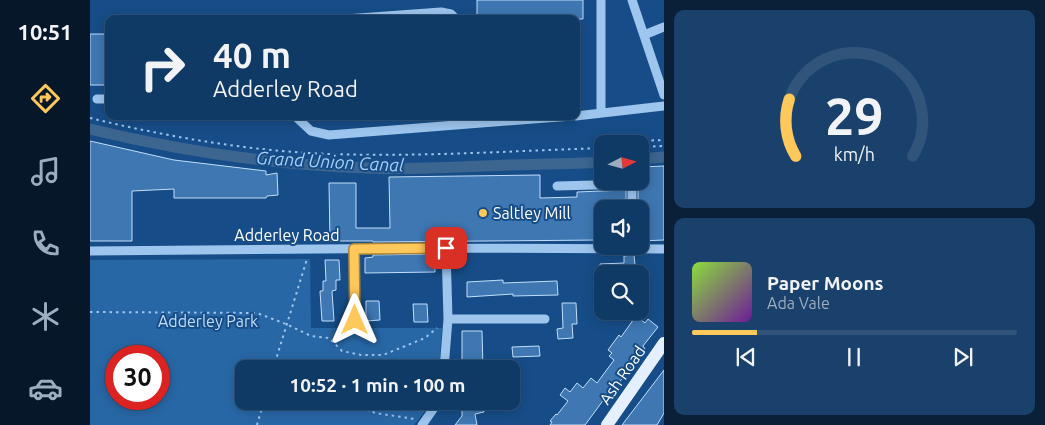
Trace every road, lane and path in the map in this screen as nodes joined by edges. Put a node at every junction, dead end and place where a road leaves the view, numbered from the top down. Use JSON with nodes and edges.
{"nodes":[{"id":1,"x":601,"y":0,"type":"edge"},
{"id":2,"x":632,"y":0,"type":"edge"},
{"id":3,"x":400,"y":15,"type":"edge"},
{"id":4,"x":452,"y":15,"type":"edge"},
{"id":5,"x":664,"y":27,"type":"edge"},
{"id":6,"x":644,"y":35,"type":"junction"},
{"id":7,"x":664,"y":95,"type":"edge"},
{"id":8,"x":105,"y":98,"type":"edge"},
{"id":9,"x":97,"y":99,"type":"dead end"},
{"id":10,"x":664,"y":106,"type":"edge"},
{"id":11,"x":601,"y":113,"type":"junction"},
{"id":12,"x":580,"y":116,"type":"edge"},
{"id":13,"x":90,"y":118,"type":"edge"},
{"id":14,"x":299,"y":120,"type":"edge"},
{"id":15,"x":462,"y":120,"type":"edge"},
{"id":16,"x":664,"y":140,"type":"edge"},
{"id":17,"x":649,"y":141,"type":"edge"},
{"id":18,"x":664,"y":146,"type":"edge"},
{"id":19,"x":649,"y":147,"type":"edge"},
{"id":20,"x":594,"y":148,"type":"edge"},
{"id":21,"x":557,"y":186,"type":"dead end"},
{"id":22,"x":632,"y":200,"type":"edge"},
{"id":23,"x":594,"y":247,"type":"edge"},
{"id":24,"x":446,"y":248,"type":"junction"},
{"id":25,"x":649,"y":248,"type":"edge"},
{"id":26,"x":354,"y":249,"type":"junction"},
{"id":27,"x":664,"y":249,"type":"edge"},
{"id":28,"x":310,"y":250,"type":"junction"},
{"id":29,"x":90,"y":251,"type":"edge"},
{"id":30,"x":90,"y":312,"type":"edge"},
{"id":31,"x":448,"y":319,"type":"junction"},
{"id":32,"x":545,"y":319,"type":"dead end"},
{"id":33,"x":355,"y":320,"type":"dead end"},
{"id":34,"x":286,"y":324,"type":"junction"},
{"id":35,"x":664,"y":343,"type":"edge"},
{"id":36,"x":276,"y":360,"type":"edge"},
{"id":37,"x":445,"y":360,"type":"edge"},
{"id":38,"x":261,"y":410,"type":"edge"},
{"id":39,"x":368,"y":410,"type":"edge"},
{"id":40,"x":433,"y":410,"type":"edge"},
{"id":41,"x":423,"y":423,"type":"edge"},
{"id":42,"x":257,"y":425,"type":"edge"},
{"id":43,"x":607,"y":425,"type":"edge"}],
"edges":[{"from":1,"to":11,"type":"street"},
{"from":2,"to":6,"type":"street"},
{"from":3,"to":4,"type":"street"},
{"from":5,"to":6,"type":"street"},
{"from":6,"to":7,"type":"street"},
{"from":8,"to":9,"type":"street"},
{"from":10,"to":11,"type":"street"},
{"from":11,"to":12,"type":"street"},
{"from":13,"to":20,"type":"path"},
{"from":14,"to":15,"type":"street"},
{"from":16,"to":17,"type":"path"},
{"from":18,"to":19,"type":"path"},
{"from":21,"to":22,"type":"street"},
{"from":23,"to":24,"type":"street","name":"Adderley Road"},
{"from":24,"to":26,"type":"street","name":"Adderley Road"},
{"from":24,"to":31,"type":"street"},
{"from":25,"to":27,"type":"street","name":"Adderley Road"},
{"from":26,"to":28,"type":"street","name":"Adderley Road"},
{"from":26,"to":33,"type":"street"},
{"from":28,"to":29,"type":"street","name":"Adderley Road"},
{"from":28,"to":34,"type":"path"},
{"from":30,"to":34,"type":"path"},
{"from":31,"to":32,"type":"street"},
{"from":31,"to":34,"type":"path"},
{"from":31,"to":37,"type":"street"},
{"from":34,"to":36,"type":"path"},
{"from":35,"to":43,"type":"main road","name":"Ash Road"},
{"from":38,"to":42,"type":"path"},
{"from":39,"to":41,"type":"path"},
{"from":40,"to":41,"type":"street"}]}
